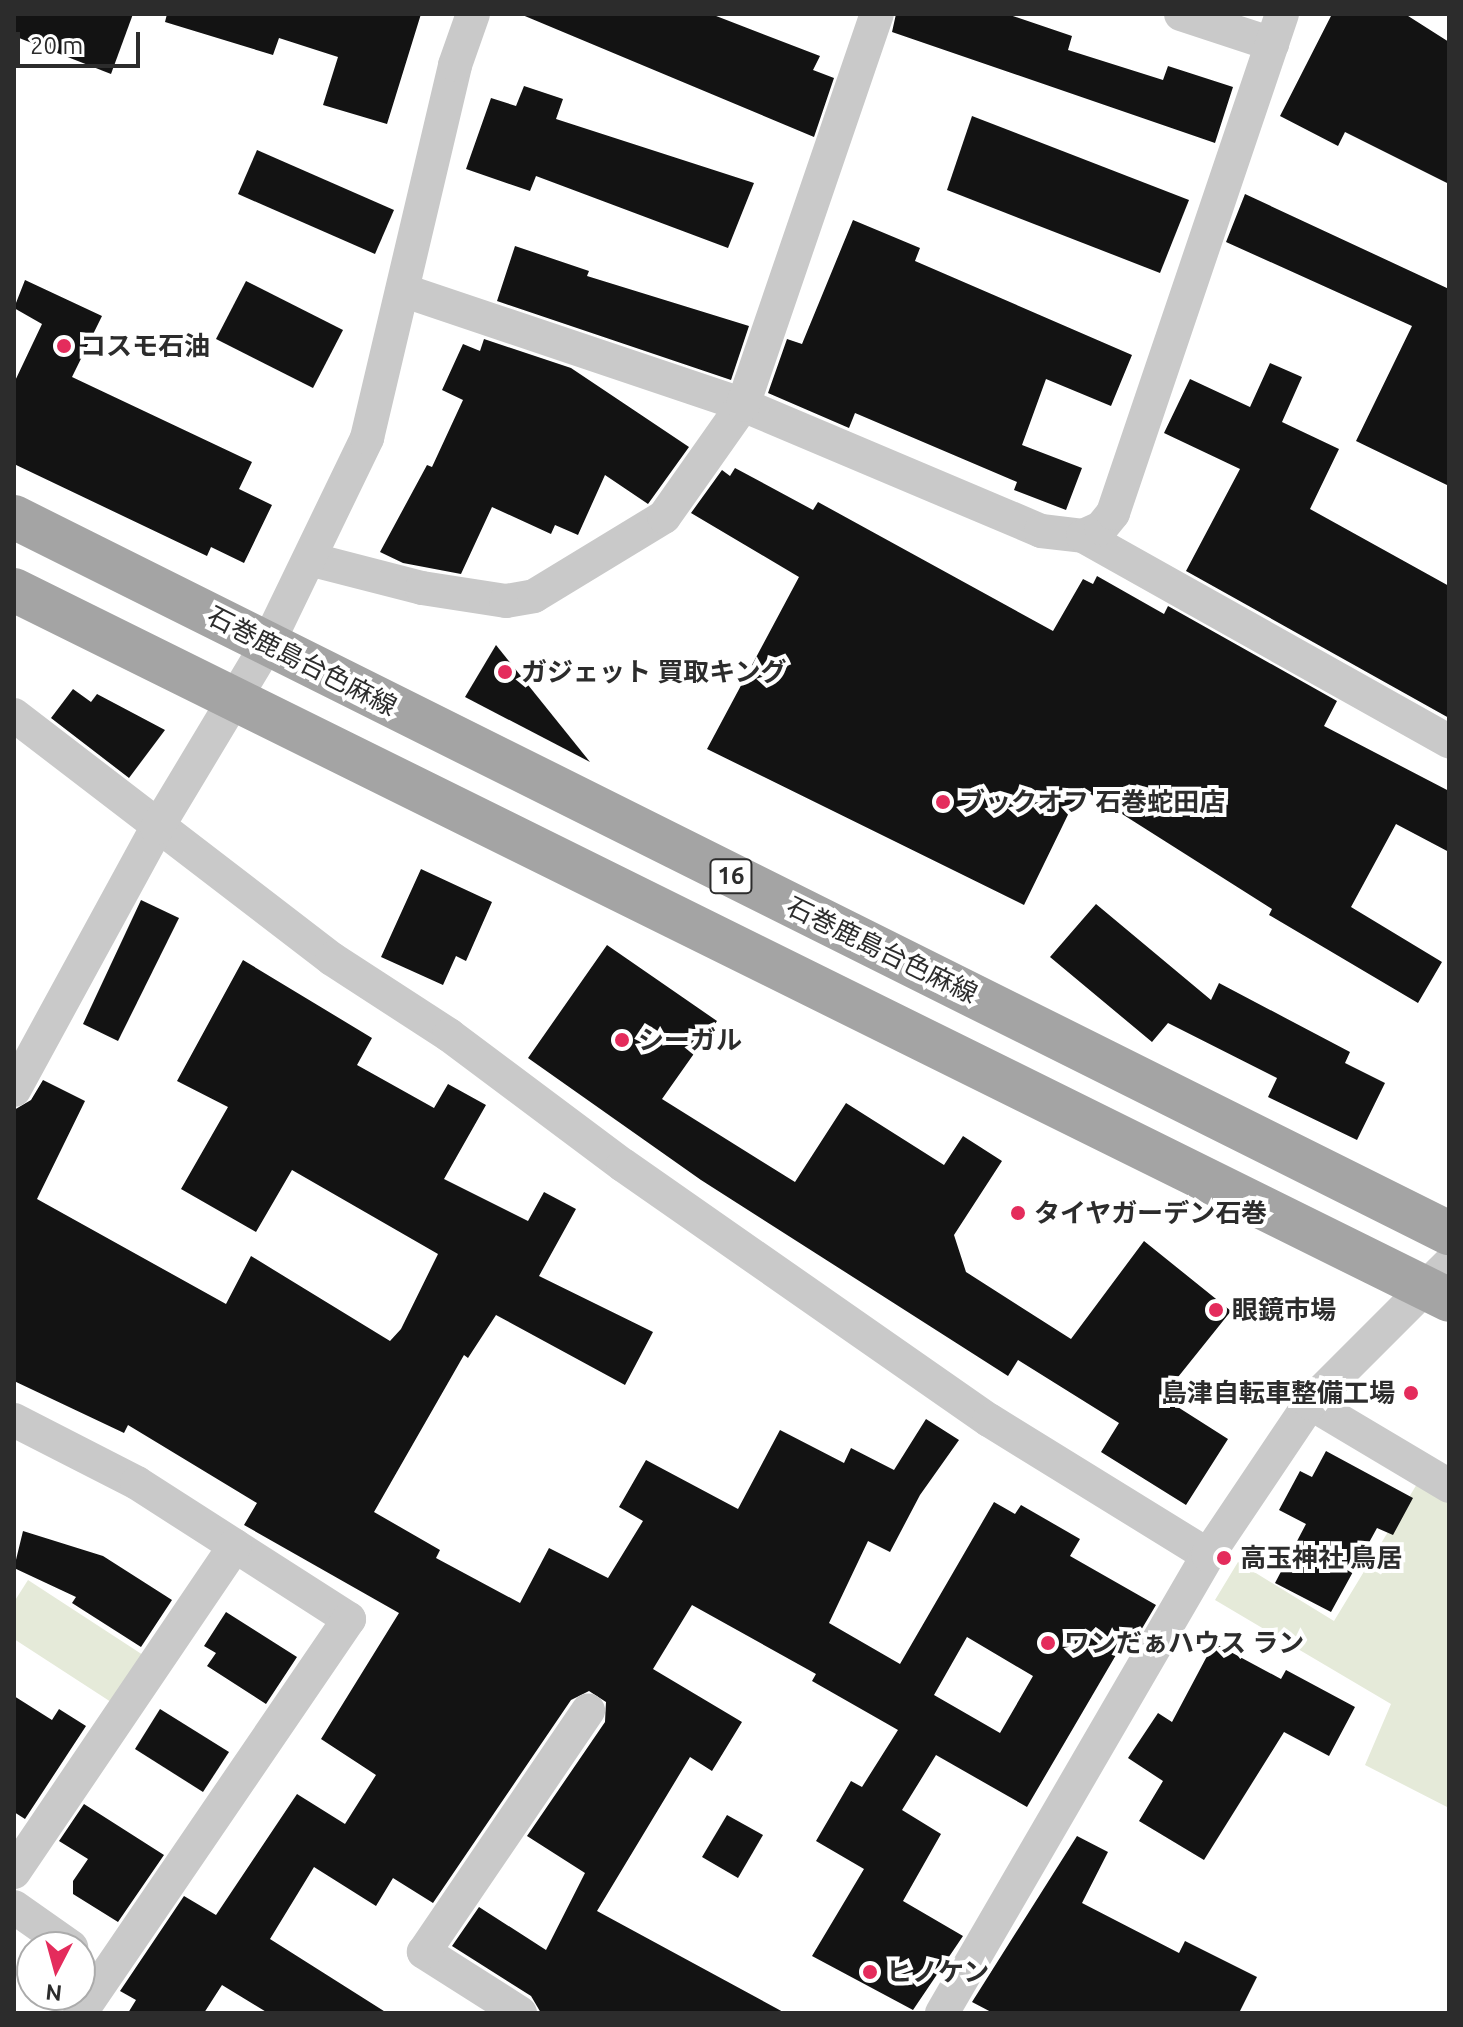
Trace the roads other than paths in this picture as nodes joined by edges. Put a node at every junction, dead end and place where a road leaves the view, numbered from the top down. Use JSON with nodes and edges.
{"nodes":[{"id":1,"x":473,"y":14,"type":"edge"},
{"id":2,"x":877,"y":14,"type":"edge"},
{"id":3,"x":1181,"y":14,"type":"edge"},
{"id":4,"x":1277,"y":29,"type":"edge"},
{"id":5,"x":405,"y":291,"type":"junction"},
{"id":6,"x":743,"y":405,"type":"junction"},
{"id":7,"x":14,"y":517,"type":"edge"},
{"id":8,"x":1083,"y":536,"type":"junction"},
{"id":9,"x":313,"y":560,"type":"junction"},
{"id":10,"x":14,"y":590,"type":"edge"},
{"id":11,"x":268,"y":643,"type":"junction"},
{"id":12,"x":235,"y":702,"type":"junction"},
{"id":13,"x":14,"y":715,"type":"edge"},
{"id":14,"x":1449,"y":741,"type":"edge"},
{"id":15,"x":157,"y":828,"type":"junction"},
{"id":16,"x":14,"y":1090,"type":"edge"},
{"id":17,"x":1449,"y":1233,"type":"edge"},
{"id":18,"x":1441,"y":1284,"type":"edge"},
{"id":19,"x":1310,"y":1403,"type":"junction"},
{"id":20,"x":14,"y":1420,"type":"edge"},
{"id":21,"x":1449,"y":1486,"type":"edge"},
{"id":22,"x":235,"y":1546,"type":"junction"},
{"id":23,"x":1208,"y":1555,"type":"junction"},
{"id":24,"x":588,"y":1711,"type":"dead end"},
{"id":25,"x":14,"y":1872,"type":"edge"},
{"id":26,"x":14,"y":1907,"type":"edge"},
{"id":27,"x":48,"y":1931,"type":"edge"},
{"id":28,"x":96,"y":1964,"type":"edge"},
{"id":29,"x":109,"y":1973,"type":"junction"},
{"id":30,"x":80,"y":2013,"type":"edge"},
{"id":31,"x":520,"y":2013,"type":"edge"},
{"id":32,"x":942,"y":2013,"type":"edge"}],
"edges":[{"from":1,"to":5,"type":"street"},
{"from":2,"to":6,"type":"street"},
{"from":3,"to":4,"type":"street"},
{"from":4,"to":8,"type":"street"},
{"from":5,"to":6,"type":"street"},
{"from":5,"to":9,"type":"street"},
{"from":6,"to":8,"type":"street"},
{"from":6,"to":9,"type":"street"},
{"from":7,"to":11,"type":"main road","name":"石巻鹿島台色麻線","number":"16"},
{"from":8,"to":14,"type":"street"},
{"from":9,"to":11,"type":"street"},
{"from":10,"to":12,"type":"main road","number":"16"},
{"from":11,"to":12,"type":"street"},
{"from":11,"to":17,"type":"main road","name":"石巻鹿島台色麻線","number":"16"},
{"from":12,"to":15,"type":"street"},
{"from":12,"to":18,"type":"main road","number":"16"},
{"from":13,"to":15,"type":"street"},
{"from":15,"to":16,"type":"street"},
{"from":15,"to":23,"type":"street"},
{"from":18,"to":19,"type":"street"},
{"from":19,"to":21,"type":"street"},
{"from":19,"to":23,"type":"street"},
{"from":20,"to":22,"type":"street"},
{"from":22,"to":25,"type":"street"},
{"from":22,"to":29,"type":"street"},
{"from":23,"to":32,"type":"street"},
{"from":24,"to":31,"type":"street"},
{"from":26,"to":27,"type":"street"},
{"from":28,"to":29,"type":"street"},
{"from":29,"to":30,"type":"street"}]}
